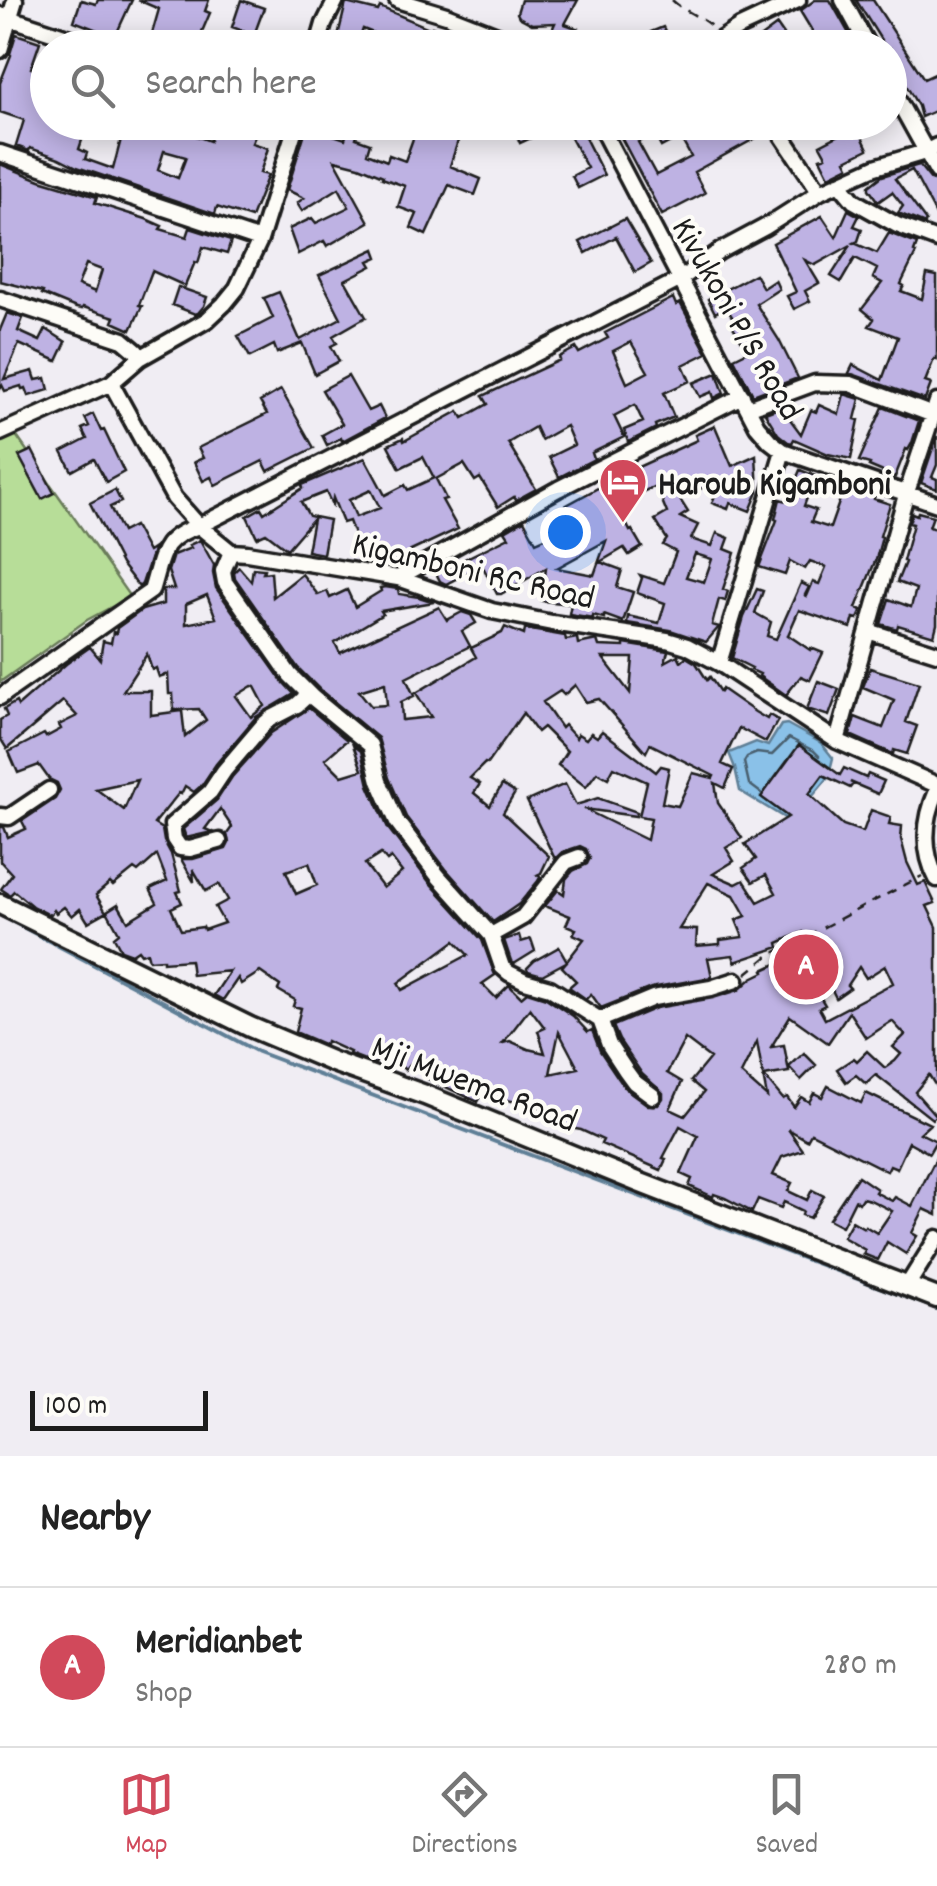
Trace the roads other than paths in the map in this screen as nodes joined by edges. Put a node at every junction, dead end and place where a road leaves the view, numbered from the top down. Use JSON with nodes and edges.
{"nodes":[{"id":1,"x":15,"y":0,"type":"edge"},
{"id":2,"x":336,"y":0,"type":"edge"},
{"id":3,"x":397,"y":0,"type":"edge"},
{"id":4,"x":798,"y":0,"type":"edge"},
{"id":5,"x":843,"y":0,"type":"edge"},
{"id":6,"x":779,"y":4,"type":"edge"},
{"id":7,"x":446,"y":8,"type":"edge"},
{"id":8,"x":5,"y":16,"type":"edge"},
{"id":9,"x":47,"y":30,"type":"edge"},
{"id":10,"x":322,"y":30,"type":"edge"},
{"id":11,"x":492,"y":30,"type":"edge"},
{"id":12,"x":739,"y":30,"type":"edge"},
{"id":13,"x":859,"y":30,"type":"edge"},
{"id":14,"x":2,"y":35,"type":"edge"},
{"id":15,"x":0,"y":50,"type":"edge"},
{"id":16,"x":907,"y":112,"type":"edge"},
{"id":17,"x":291,"y":140,"type":"edge"},
{"id":18,"x":607,"y":140,"type":"edge"},
{"id":19,"x":785,"y":140,"type":"edge"},
{"id":20,"x":931,"y":149,"type":"edge"},
{"id":21,"x":0,"y":153,"type":"edge"},
{"id":22,"x":937,"y":171,"type":"edge"},
{"id":23,"x":839,"y":183,"type":"junction"},
{"id":24,"x":820,"y":192,"type":"junction"},
{"id":25,"x":260,"y":240,"type":"junction"},
{"id":26,"x":937,"y":240,"type":"edge"},
{"id":27,"x":679,"y":280,"type":"junction"},
{"id":28,"x":0,"y":299,"type":"edge"},
{"id":29,"x":140,"y":358,"type":"junction"},
{"id":30,"x":112,"y":383,"type":"junction"},
{"id":31,"x":745,"y":402,"type":"junction"},
{"id":32,"x":935,"y":408,"type":"edge"},
{"id":33,"x":0,"y":433,"type":"edge"},
{"id":34,"x":783,"y":451,"type":"junction"},
{"id":35,"x":906,"y":494,"type":"junction"},
{"id":36,"x":937,"y":504,"type":"edge"},
{"id":37,"x":199,"y":526,"type":"junction"},
{"id":38,"x":231,"y":552,"type":"junction"},
{"id":39,"x":398,"y":578,"type":"junction"},
{"id":40,"x":868,"y":631,"type":"junction"},
{"id":41,"x":937,"y":653,"type":"edge"},
{"id":42,"x":719,"y":663,"type":"junction"},
{"id":43,"x":309,"y":694,"type":"junction"},
{"id":44,"x":0,"y":696,"type":"edge"},
{"id":45,"x":838,"y":741,"type":"junction"},
{"id":46,"x":937,"y":788,"type":"edge"},
{"id":47,"x":50,"y":790,"type":"dead end"},
{"id":48,"x":0,"y":816,"type":"edge"},
{"id":49,"x":219,"y":841,"type":"dead end"},
{"id":50,"x":579,"y":857,"type":"dead end"},
{"id":51,"x":935,"y":875,"type":"edge"},
{"id":52,"x":0,"y":904,"type":"edge"},
{"id":53,"x":490,"y":935,"type":"junction"},
{"id":54,"x":736,"y":980,"type":"road end"},
{"id":55,"x":600,"y":1020,"type":"junction"},
{"id":56,"x":653,"y":1096,"type":"dead end"},
{"id":57,"x":937,"y":1238,"type":"edge"},
{"id":58,"x":908,"y":1286,"type":"junction"},
{"id":59,"x":937,"y":1298,"type":"edge"}],
"edges":[{"from":1,"to":8,"type":"street"},
{"from":2,"to":10,"type":"street"},
{"from":3,"to":7,"type":"street"},
{"from":4,"to":6,"type":"street"},
{"from":5,"to":13,"type":"street"},
{"from":6,"to":12,"type":"street"},
{"from":7,"to":11,"type":"street"},
{"from":8,"to":9,"type":"street"},
{"from":8,"to":14,"type":"street"},
{"from":14,"to":15,"type":"street"},
{"from":16,"to":20,"type":"street"},
{"from":17,"to":25,"type":"street"},
{"from":18,"to":27,"type":"street","name":"Kivukoni P/S Road"},
{"from":19,"to":24,"type":"street"},
{"from":20,"to":22,"type":"street"},
{"from":20,"to":23,"type":"street"},
{"from":21,"to":25,"type":"street"},
{"from":23,"to":24,"type":"street"},
{"from":23,"to":26,"type":"street"},
{"from":24,"to":27,"type":"street"},
{"from":25,"to":29,"type":"street"},
{"from":27,"to":31,"type":"street","name":"Kivukoni P/S Road"},
{"from":27,"to":37,"type":"street"},
{"from":28,"to":29,"type":"street"},
{"from":29,"to":30,"type":"street"},
{"from":30,"to":33,"type":"street"},
{"from":30,"to":37,"type":"street"},
{"from":31,"to":32,"type":"street"},
{"from":31,"to":34,"type":"street","name":"Kivukoni P/S Road"},
{"from":31,"to":39,"type":"street"},
{"from":32,"to":35,"type":"street"},
{"from":34,"to":35,"type":"street","name":"Kivukoni P/S Road"},
{"from":34,"to":42,"type":"street"},
{"from":35,"to":36,"type":"street","name":"Kivukoni P/S Road"},
{"from":35,"to":40,"type":"street"},
{"from":37,"to":38,"type":"street"},
{"from":37,"to":44,"type":"street"},
{"from":38,"to":39,"type":"street","name":"Kigamboni RC Road"},
{"from":38,"to":43,"type":"street"},
{"from":39,"to":42,"type":"street","name":"Kigamboni RC Road"},
{"from":40,"to":41,"type":"street"},
{"from":40,"to":45,"type":"street"},
{"from":42,"to":45,"type":"street","name":"Kigamboni RC Road"},
{"from":43,"to":49,"type":"street"},
{"from":43,"to":53,"type":"street"},
{"from":45,"to":46,"type":"street","name":"Kigamboni RC Road"},
{"from":46,"to":51,"type":"street"},
{"from":47,"to":48,"type":"street"},
{"from":50,"to":53,"type":"street"},
{"from":52,"to":58,"type":"main road","name":"Mji Mwema Road"},
{"from":53,"to":55,"type":"street"},
{"from":54,"to":55,"type":"street"},
{"from":55,"to":56,"type":"street"},
{"from":57,"to":58,"type":"street"},
{"from":58,"to":59,"type":"main road","name":"Mji Mwema Road"}]}
